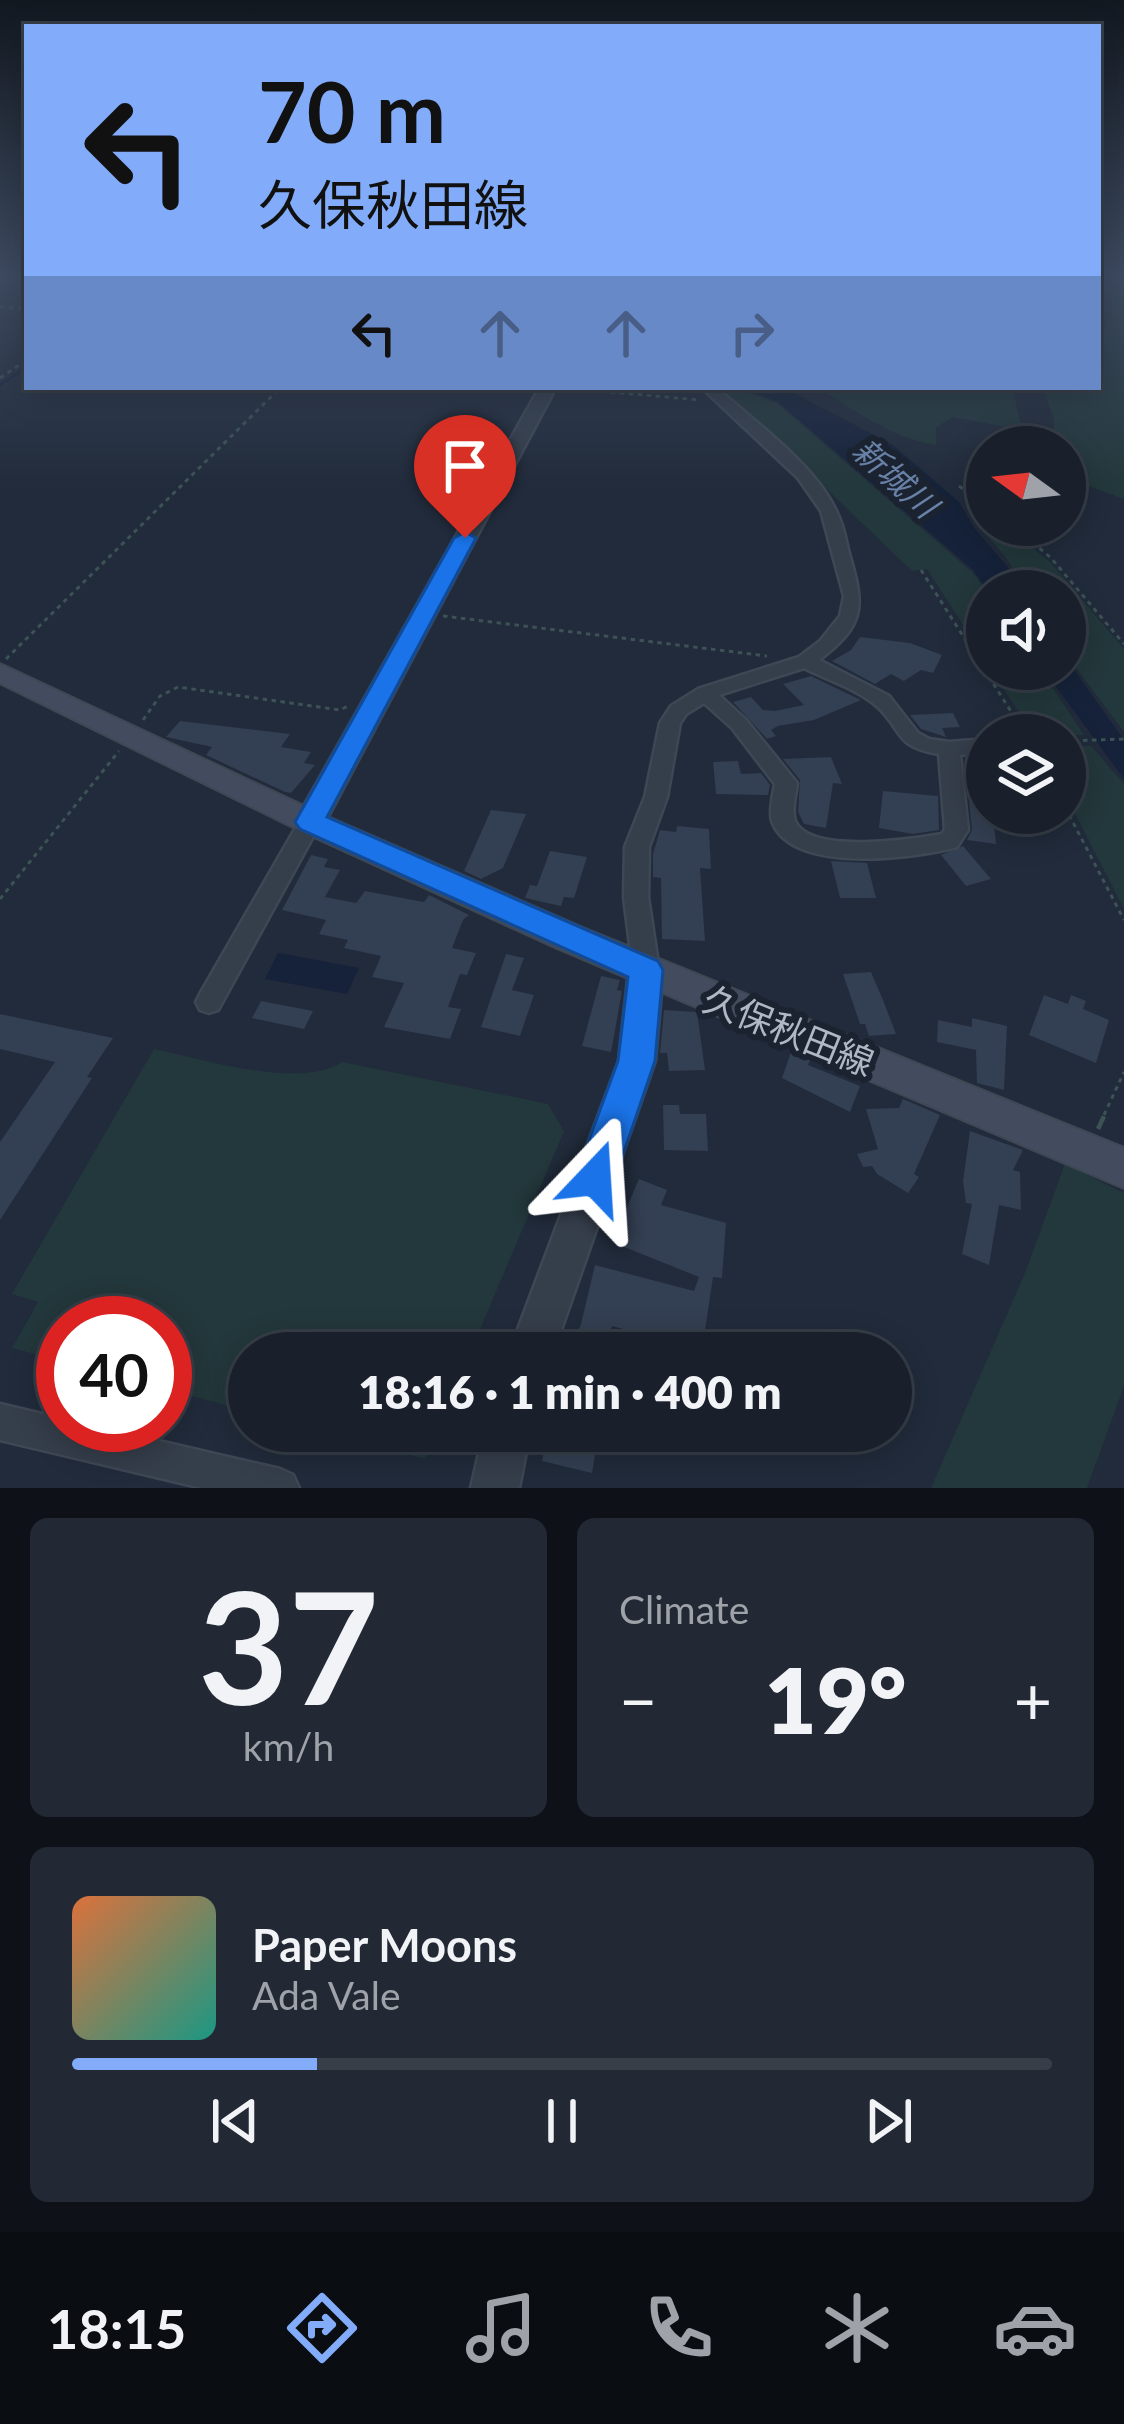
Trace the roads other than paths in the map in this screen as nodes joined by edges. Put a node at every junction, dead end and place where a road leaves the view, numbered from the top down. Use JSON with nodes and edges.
{"nodes":[{"id":1,"x":550,"y":390,"type":"edge"},
{"id":2,"x":714,"y":394,"type":"edge"},
{"id":3,"x":806,"y":661,"type":"junction"},
{"id":4,"x":0,"y":668,"type":"edge"},
{"id":5,"x":705,"y":693,"type":"junction"},
{"id":6,"x":966,"y":748,"type":"edge"},
{"id":7,"x":949,"y":749,"type":"junction"},
{"id":8,"x":310,"y":822,"type":"junction"},
{"id":9,"x":646,"y":970,"type":"junction"},
{"id":10,"x":209,"y":1002,"type":"dead end"},
{"id":11,"x":1106,"y":1160,"type":"edge"},
{"id":12,"x":539,"y":1332,"type":"edge"},
{"id":13,"x":0,"y":1422,"type":"edge"},
{"id":14,"x":503,"y":1452,"type":"edge"},
{"id":15,"x":280,"y":1488,"type":"edge"},
{"id":16,"x":495,"y":1488,"type":"edge"}],
"edges":[{"from":1,"to":8,"type":"street"},
{"from":2,"to":3,"type":"street"},
{"from":3,"to":5,"type":"street"},
{"from":3,"to":7,"type":"street"},
{"from":4,"to":8,"type":"main road","name":"久保秋田線"},
{"from":5,"to":7,"type":"street"},
{"from":5,"to":9,"type":"street"},
{"from":6,"to":7,"type":"street"},
{"from":8,"to":9,"type":"main road","name":"久保秋田線"},
{"from":8,"to":10,"type":"street"},
{"from":9,"to":11,"type":"main road","name":"久保秋田線"},
{"from":9,"to":12,"type":"street"},
{"from":13,"to":15,"type":"street"},
{"from":14,"to":16,"type":"street"}]}
